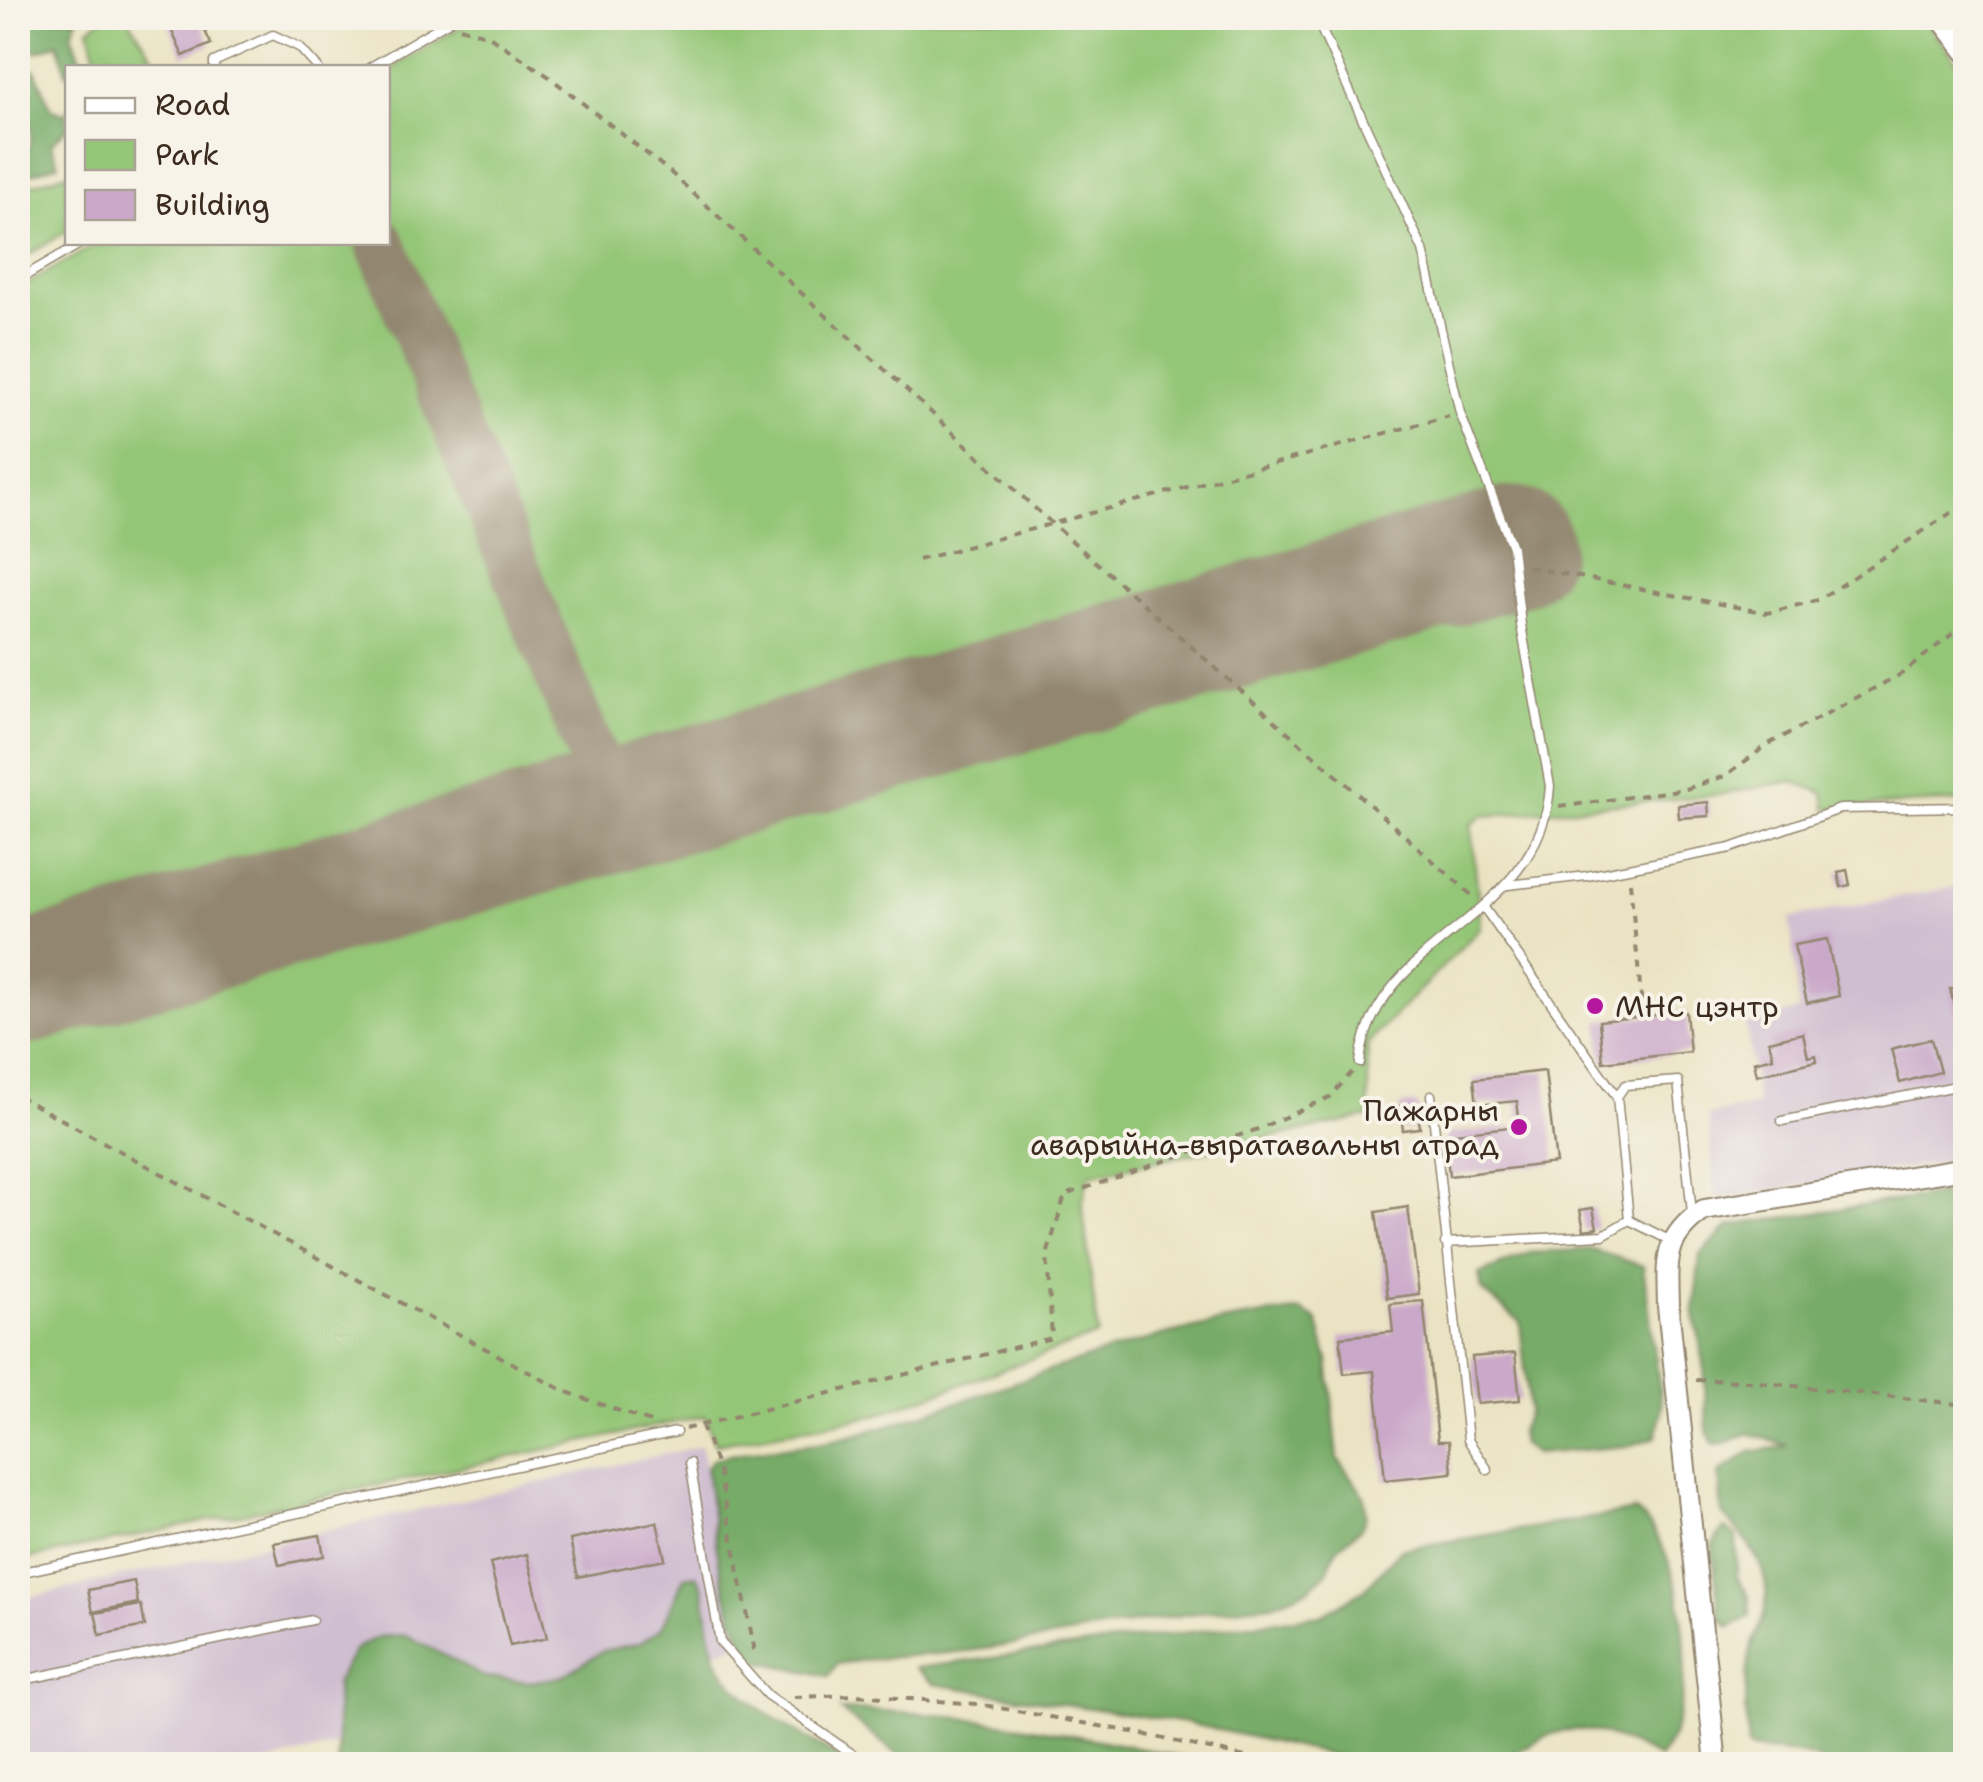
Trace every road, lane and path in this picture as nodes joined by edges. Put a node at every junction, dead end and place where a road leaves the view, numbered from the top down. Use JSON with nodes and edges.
{"nodes":[{"id":1,"x":1316,"y":18,"type":"edge"},
{"id":2,"x":1941,"y":18,"type":"edge"},
{"id":3,"x":450,"y":20,"type":"edge"},
{"id":4,"x":1966,"y":51,"type":"edge"},
{"id":5,"x":214,"y":65,"type":"edge"},
{"id":6,"x":315,"y":65,"type":"edge"},
{"id":7,"x":374,"y":65,"type":"edge"},
{"id":8,"x":78,"y":245,"type":"edge"},
{"id":9,"x":18,"y":280,"type":"edge"},
{"id":10,"x":1460,"y":413,"type":"junction"},
{"id":11,"x":1966,"y":502,"type":"edge"},
{"id":12,"x":1054,"y":525,"type":"junction"},
{"id":13,"x":918,"y":560,"type":"dead end"},
{"id":14,"x":1514,"y":564,"type":"junction"},
{"id":15,"x":1966,"y":623,"type":"edge"},
{"id":16,"x":1966,"y":808,"type":"edge"},
{"id":17,"x":1548,"y":809,"type":"junction"},
{"id":18,"x":1628,"y":868,"type":"junction"},
{"id":19,"x":1508,"y":885,"type":"junction"},
{"id":20,"x":1485,"y":909,"type":"junction"},
{"id":21,"x":1642,"y":1017,"type":"dead end"},
{"id":22,"x":1360,"y":1063,"type":"joint"},
{"id":23,"x":1966,"y":1084,"type":"edge"},
{"id":24,"x":1431,"y":1095,"type":"dead end"},
{"id":25,"x":18,"y":1096,"type":"edge"},
{"id":26,"x":1616,"y":1098,"type":"junction"},
{"id":27,"x":1782,"y":1121,"type":"dead end"},
{"id":28,"x":1966,"y":1168,"type":"edge"},
{"id":29,"x":1692,"y":1217,"type":"junction"},
{"id":30,"x":1629,"y":1220,"type":"junction"},
{"id":31,"x":1671,"y":1241,"type":"junction"},
{"id":32,"x":1445,"y":1243,"type":"junction"},
{"id":33,"x":1676,"y":1379,"type":"junction"},
{"id":34,"x":1966,"y":1406,"type":"edge"},
{"id":35,"x":702,"y":1425,"type":"junction"},
{"id":36,"x":676,"y":1432,"type":"junction"},
{"id":37,"x":690,"y":1463,"type":"dead end"},
{"id":38,"x":1488,"y":1470,"type":"dead end"},
{"id":39,"x":18,"y":1573,"type":"edge"},
{"id":40,"x":312,"y":1620,"type":"dead end"},
{"id":41,"x":740,"y":1666,"type":"junction"},
{"id":42,"x":18,"y":1680,"type":"edge"},
{"id":43,"x":767,"y":1696,"type":"junction"},
{"id":44,"x":867,"y":1764,"type":"edge"},
{"id":45,"x":1277,"y":1764,"type":"edge"},
{"id":46,"x":1562,"y":1764,"type":"edge"},
{"id":47,"x":1605,"y":1764,"type":"edge"},
{"id":48,"x":1716,"y":1764,"type":"edge"}],
"edges":[{"from":1,"to":10,"type":"lane"},
{"from":2,"to":4,"type":"street"},
{"from":3,"to":7,"type":"lane"},
{"from":3,"to":12,"type":"path"},
{"from":5,"to":6,"type":"lane"},
{"from":8,"to":9,"type":"lane"},
{"from":10,"to":12,"type":"path"},
{"from":10,"to":14,"type":"lane"},
{"from":11,"to":14,"type":"path"},
{"from":12,"to":13,"type":"path"},
{"from":12,"to":20,"type":"path"},
{"from":14,"to":17,"type":"lane"},
{"from":15,"to":17,"type":"path"},
{"from":16,"to":18,"type":"lane"},
{"from":17,"to":19,"type":"lane"},
{"from":18,"to":19,"type":"lane"},
{"from":18,"to":21,"type":"path"},
{"from":19,"to":20,"type":"lane"},
{"from":20,"to":22,"type":"lane"},
{"from":20,"to":26,"type":"lane"},
{"from":22,"to":35,"type":"path"},
{"from":23,"to":27,"type":"lane"},
{"from":24,"to":32,"type":"lane"},
{"from":25,"to":36,"type":"path"},
{"from":26,"to":29,"type":"lane"},
{"from":26,"to":30,"type":"lane"},
{"from":28,"to":29,"type":"street"},
{"from":29,"to":31,"type":"street"},
{"from":30,"to":31,"type":"lane"},
{"from":30,"to":32,"type":"lane"},
{"from":31,"to":33,"type":"street"},
{"from":32,"to":38,"type":"lane"},
{"from":33,"to":34,"type":"path"},
{"from":33,"to":48,"type":"street"},
{"from":35,"to":36,"type":"path"},
{"from":35,"to":41,"type":"path"},
{"from":36,"to":39,"type":"lane"},
{"from":37,"to":41,"type":"lane"},
{"from":40,"to":42,"type":"lane"},
{"from":41,"to":43,"type":"lane"},
{"from":43,"to":44,"type":"lane"},
{"from":43,"to":45,"type":"path"},
{"from":46,"to":47,"type":"path"}]}
